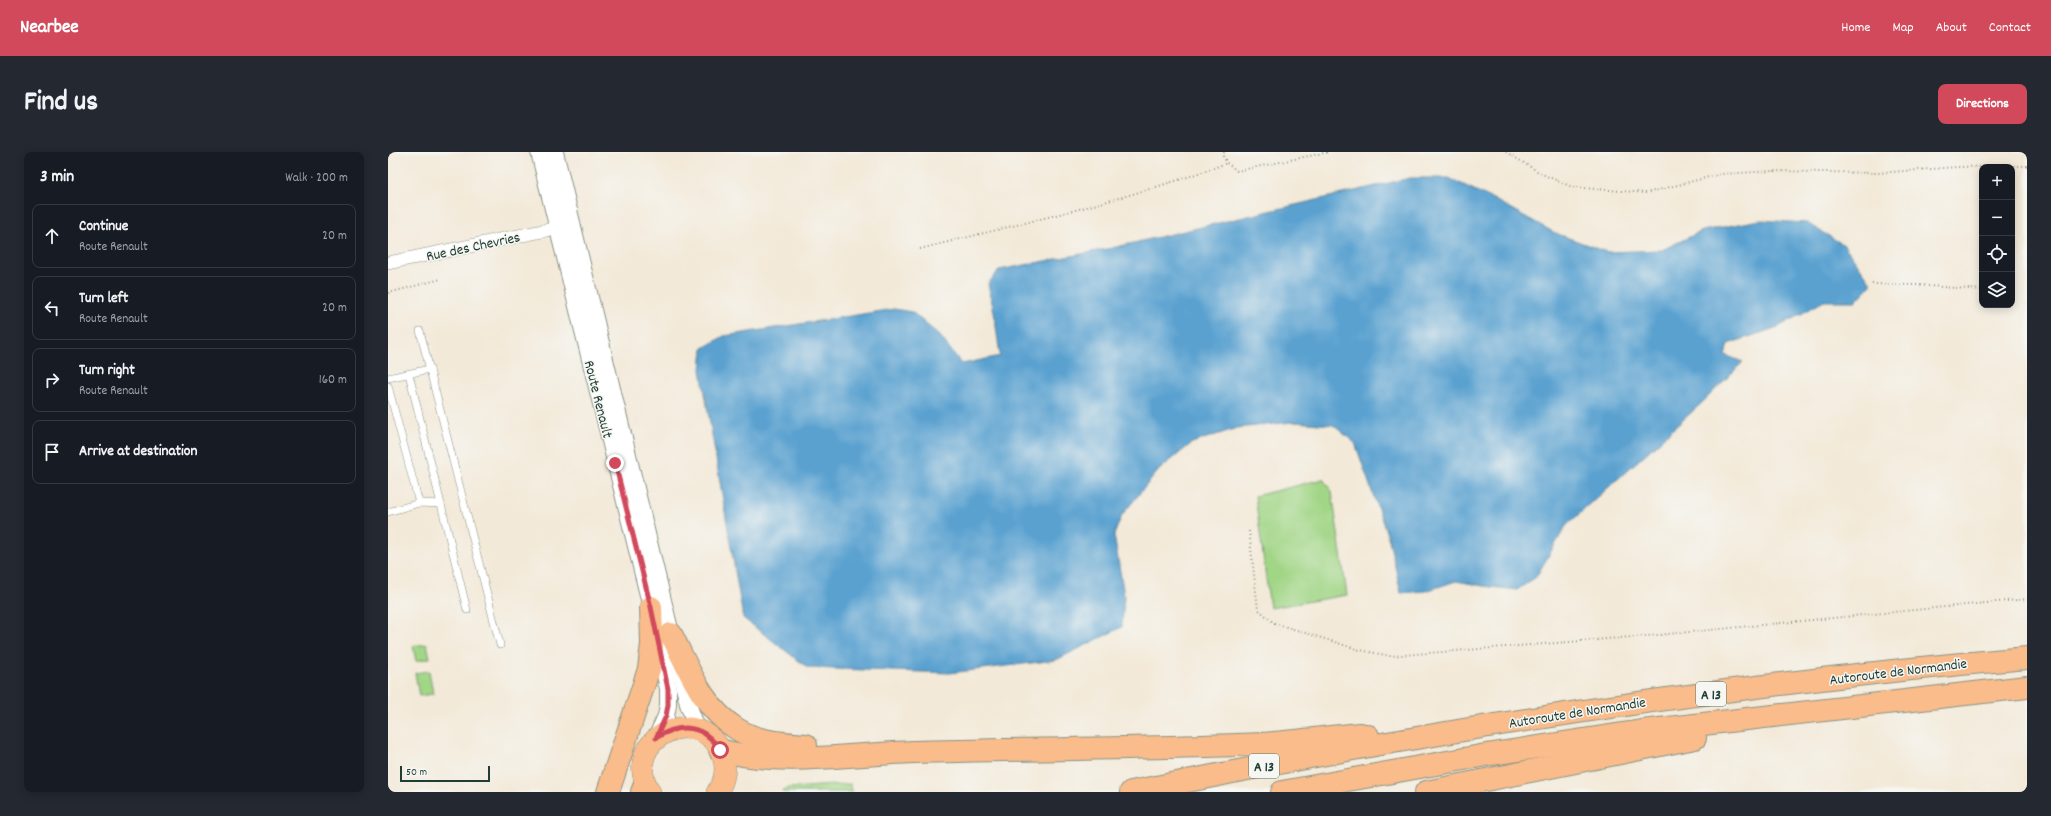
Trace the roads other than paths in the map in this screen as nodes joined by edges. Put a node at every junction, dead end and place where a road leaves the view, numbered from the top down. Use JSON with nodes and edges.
{"nodes":[{"id":1,"x":539,"y":152,"type":"edge"},
{"id":2,"x":555,"y":152,"type":"edge"},
{"id":3,"x":557,"y":228,"type":"junction"},
{"id":4,"x":388,"y":263,"type":"edge"},
{"id":5,"x":586,"y":282,"type":"junction"},
{"id":6,"x":420,"y":331,"type":"dead end"},
{"id":7,"x":430,"y":369,"type":"junction"},
{"id":8,"x":408,"y":374,"type":"junction"},
{"id":9,"x":388,"y":378,"type":"edge"},
{"id":10,"x":388,"y":386,"type":"edge"},
{"id":11,"x":419,"y":503,"type":"junction"},
{"id":12,"x":441,"y":504,"type":"junction"},
{"id":13,"x":388,"y":512,"type":"edge"},
{"id":14,"x":651,"y":607,"type":"junction"},
{"id":15,"x":467,"y":610,"type":"dead end"},
{"id":16,"x":671,"y":634,"type":"junction"},
{"id":17,"x":500,"y":646,"type":"dead end"},
{"id":18,"x":2027,"y":658,"type":"edge"},
{"id":19,"x":2027,"y":688,"type":"edge"},
{"id":20,"x":1730,"y":720,"type":"junction"},
{"id":21,"x":698,"y":730,"type":"junction"},
{"id":22,"x":656,"y":738,"type":"junction"},
{"id":23,"x":1397,"y":741,"type":"junction"},
{"id":24,"x":720,"y":750,"type":"junction"},
{"id":25,"x":911,"y":752,"type":"junction"},
{"id":26,"x":645,"y":789,"type":"edge"},
{"id":27,"x":608,"y":792,"type":"edge"},
{"id":28,"x":717,"y":792,"type":"edge"},
{"id":29,"x":1131,"y":792,"type":"edge"},
{"id":30,"x":1282,"y":792,"type":"edge"},
{"id":31,"x":1426,"y":792,"type":"edge"}],
"edges":[{"from":1,"to":3,"type":"street","name":"Route Renault"},
{"from":2,"to":5,"type":"street","name":"Route Renault"},
{"from":3,"to":4,"type":"street","name":"Rue des Chevries"},
{"from":3,"to":5,"type":"street"},
{"from":3,"to":14,"type":"street","name":"Route Renault"},
{"from":5,"to":16,"type":"street","name":"Route Renault"},
{"from":6,"to":7,"type":"lane"},
{"from":7,"to":8,"type":"lane"},
{"from":7,"to":17,"type":"lane"},
{"from":8,"to":9,"type":"lane"},
{"from":8,"to":12,"type":"lane"},
{"from":10,"to":11,"type":"lane"},
{"from":11,"to":12,"type":"lane"},
{"from":11,"to":13,"type":"lane"},
{"from":12,"to":15,"type":"lane"},
{"from":14,"to":22,"type":"street","name":"Route Renault"},
{"from":14,"to":27,"type":"highway"},
{"from":16,"to":21,"type":"street","name":"Route Renault"},
{"from":16,"to":25,"type":"highway"},
{"from":18,"to":23,"type":"highway","name":"Autoroute de Normandie","number":"A 13"},
{"from":19,"to":20,"type":"highway","name":"Autoroute de Normandie","number":"A 13"},
{"from":20,"to":30,"type":"highway","name":"Autoroute de Normandie","number":"A 13"},
{"from":20,"to":31,"type":"highway"},
{"from":21,"to":22,"type":"main road","name":"Route Renault"},
{"from":21,"to":24,"type":"main road","name":"Route Renault"},
{"from":22,"to":26,"type":"main road","name":"Route Renault"},
{"from":23,"to":25,"type":"highway"},
{"from":23,"to":29,"type":"highway","name":"Autoroute de Normandie","number":"A 13"},
{"from":24,"to":25,"type":"highway"},
{"from":24,"to":28,"type":"main road"}]}
